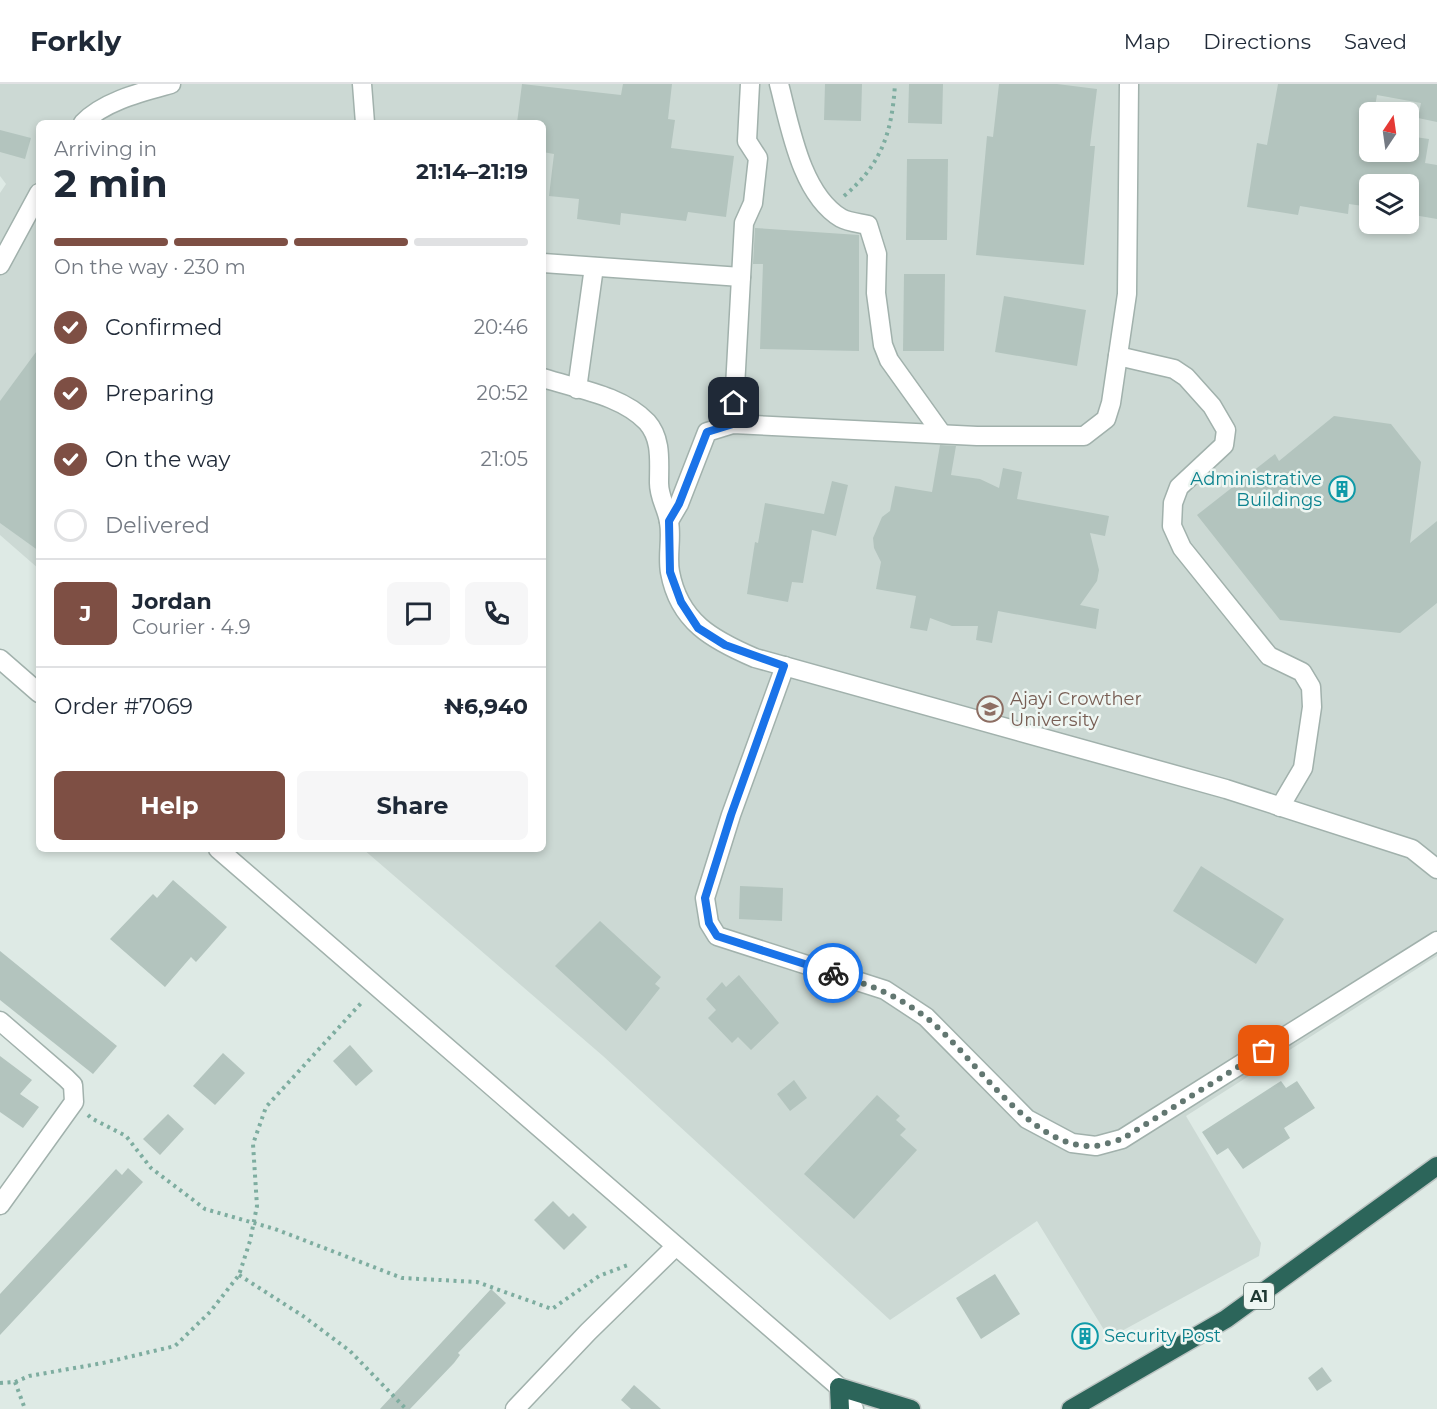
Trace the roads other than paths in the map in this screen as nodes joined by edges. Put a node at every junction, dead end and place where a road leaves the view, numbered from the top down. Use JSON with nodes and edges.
{"nodes":[{"id":1,"x":171,"y":84,"type":"edge"},
{"id":2,"x":362,"y":84,"type":"edge"},
{"id":3,"x":750,"y":84,"type":"edge"},
{"id":4,"x":779,"y":84,"type":"edge"},
{"id":5,"x":1129,"y":84,"type":"edge"},
{"id":6,"x":86,"y":120,"type":"edge"},
{"id":7,"x":365,"y":120,"type":"edge"},
{"id":8,"x":36,"y":199,"type":"edge"},
{"id":9,"x":546,"y":263,"type":"edge"},
{"id":10,"x":0,"y":265,"type":"edge"},
{"id":11,"x":594,"y":267,"type":"junction"},
{"id":12,"x":741,"y":277,"type":"junction"},
{"id":13,"x":1118,"y":356,"type":"junction"},
{"id":14,"x":546,"y":379,"type":"edge"},
{"id":15,"x":577,"y":389,"type":"junction"},
{"id":16,"x":733,"y":424,"type":"junction"},
{"id":17,"x":942,"y":434,"type":"junction"},
{"id":18,"x":669,"y":521,"type":"junction"},
{"id":19,"x":0,"y":659,"type":"edge"},
{"id":20,"x":784,"y":666,"type":"junction"},
{"id":21,"x":36,"y":690,"type":"edge"},
{"id":22,"x":1280,"y":807,"type":"junction"},
{"id":23,"x":221,"y":852,"type":"edge"},
{"id":24,"x":1437,"y":869,"type":"edge"},
{"id":25,"x":1437,"y":941,"type":"edge"},
{"id":26,"x":0,"y":1021,"type":"edge"},
{"id":27,"x":1437,"y":1166,"type":"edge"},
{"id":28,"x":0,"y":1205,"type":"edge"},
{"id":29,"x":676,"y":1246,"type":"junction"},
{"id":30,"x":839,"y":1387,"type":"junction"},
{"id":31,"x":515,"y":1409,"type":"edge"},
{"id":32,"x":840,"y":1409,"type":"edge"},
{"id":33,"x":854,"y":1409,"type":"edge"},
{"id":34,"x":911,"y":1409,"type":"edge"},
{"id":35,"x":1071,"y":1409,"type":"edge"}],
"edges":[{"from":1,"to":6,"type":"street"},
{"from":2,"to":7,"type":"street"},
{"from":3,"to":12,"type":"street"},
{"from":4,"to":17,"type":"street"},
{"from":5,"to":13,"type":"street"},
{"from":8,"to":10,"type":"street"},
{"from":9,"to":11,"type":"street"},
{"from":11,"to":12,"type":"street"},
{"from":11,"to":15,"type":"street"},
{"from":12,"to":16,"type":"street"},
{"from":13,"to":17,"type":"street"},
{"from":13,"to":22,"type":"street"},
{"from":14,"to":15,"type":"street"},
{"from":15,"to":18,"type":"street"},
{"from":16,"to":17,"type":"street"},
{"from":16,"to":18,"type":"street"},
{"from":18,"to":20,"type":"street"},
{"from":19,"to":21,"type":"street"},
{"from":20,"to":22,"type":"street"},
{"from":20,"to":25,"type":"street"},
{"from":22,"to":24,"type":"street"},
{"from":23,"to":29,"type":"street"},
{"from":26,"to":28,"type":"street"},
{"from":27,"to":35,"type":"highway","number":"A1"},
{"from":29,"to":30,"type":"street"},
{"from":29,"to":31,"type":"street"},
{"from":30,"to":32,"type":"highway"},
{"from":30,"to":33,"type":"street"},
{"from":30,"to":34,"type":"highway"}]}
